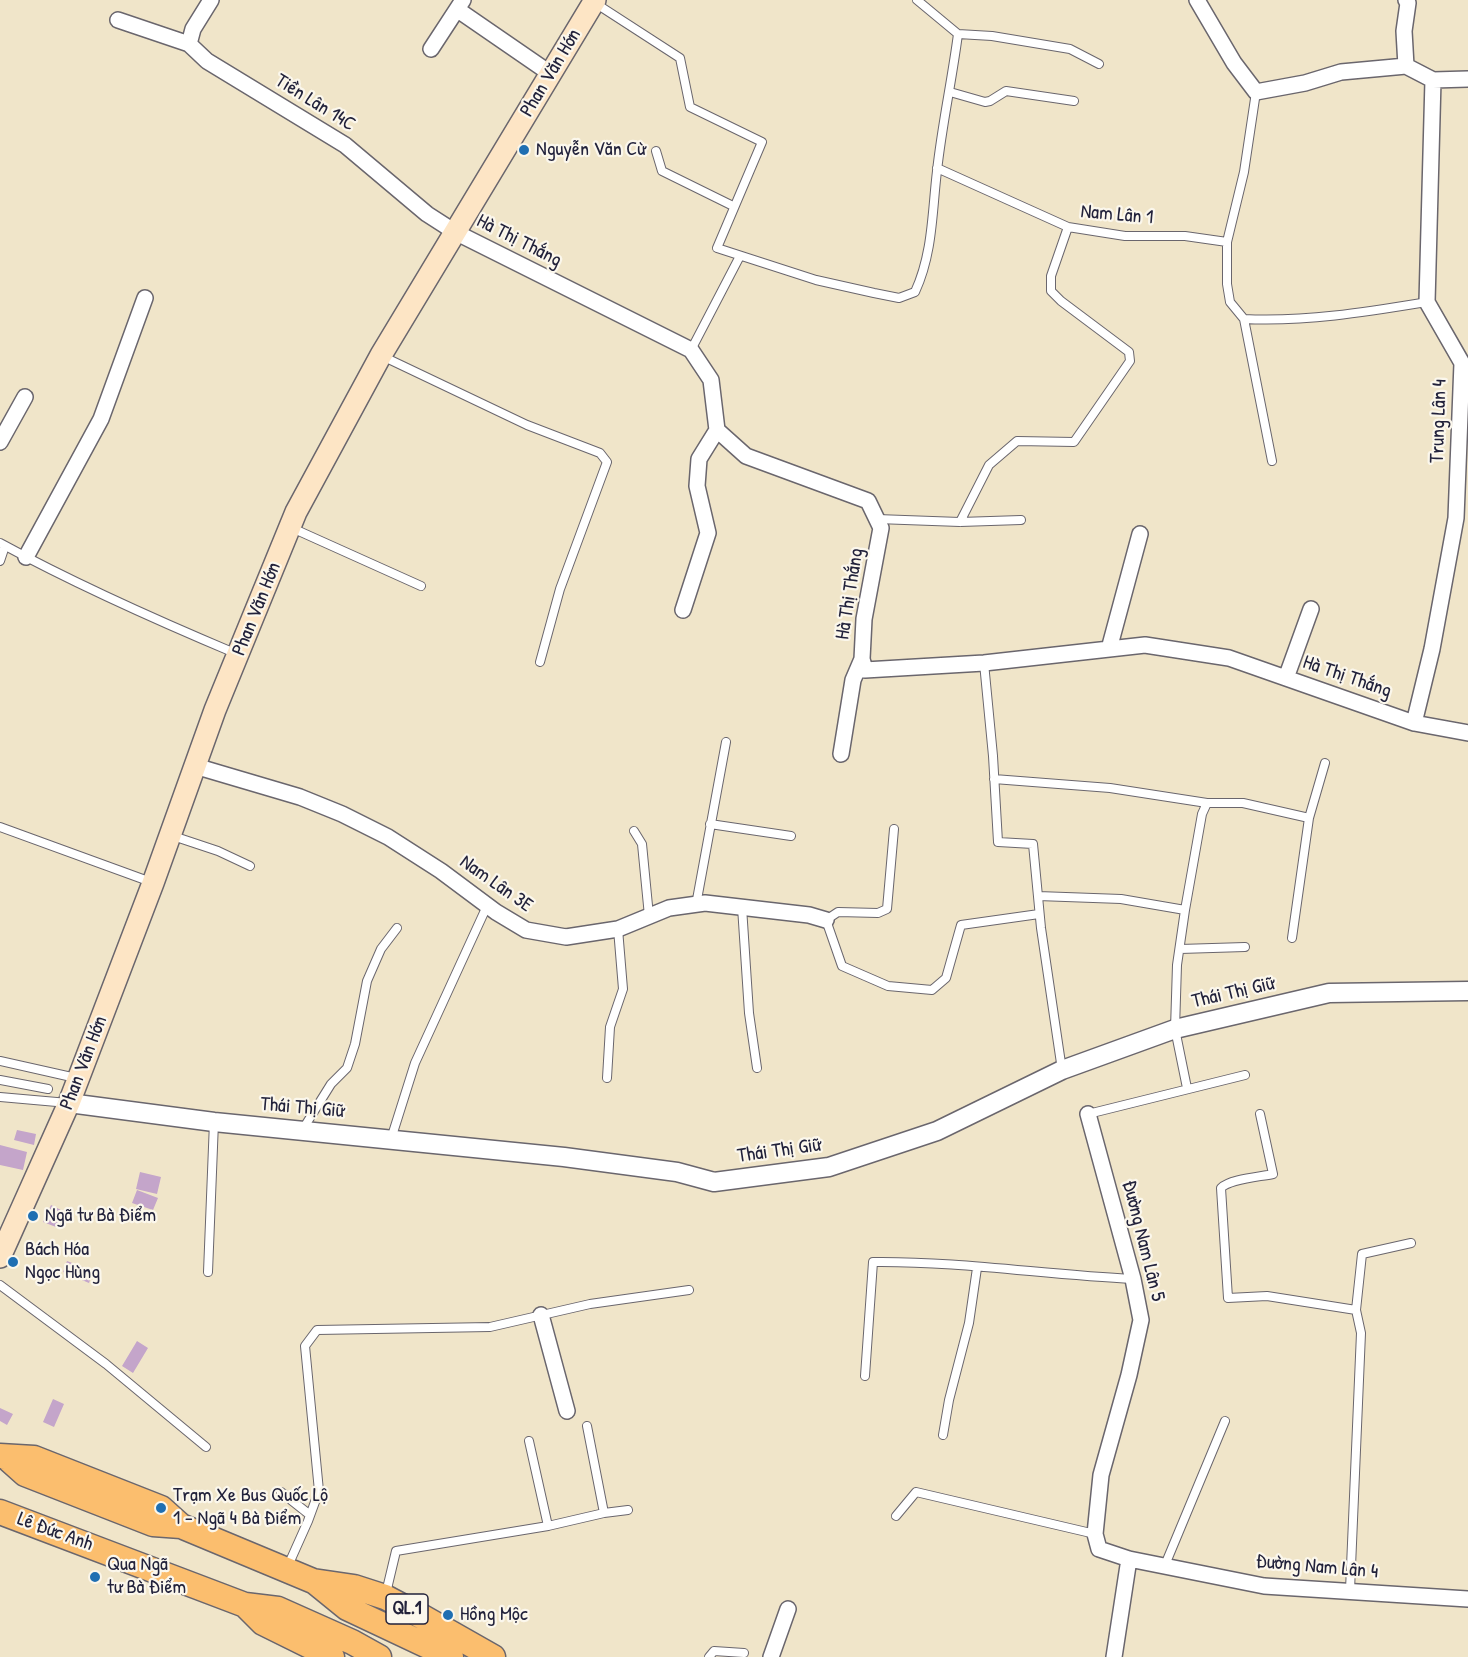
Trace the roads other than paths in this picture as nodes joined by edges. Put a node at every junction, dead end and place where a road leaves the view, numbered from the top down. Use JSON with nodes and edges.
{"nodes":[{"id":1,"x":211,"y":0,"type":"edge"},
{"id":2,"x":917,"y":0,"type":"edge"},
{"id":3,"x":1197,"y":0,"type":"edge"},
{"id":4,"x":1406,"y":0,"type":"edge"},
{"id":5,"x":594,"y":1,"type":"edge"},
{"id":6,"x":461,"y":5,"type":"edge"},
{"id":7,"x":118,"y":20,"type":"dead end"},
{"id":8,"x":958,"y":34,"type":"junction"},
{"id":9,"x":189,"y":44,"type":"junction"},
{"id":10,"x":431,"y":49,"type":"dead end"},
{"id":11,"x":1099,"y":64,"type":"dead end"},
{"id":12,"x":1406,"y":66,"type":"junction"},
{"id":13,"x":551,"y":74,"type":"junction"},
{"id":14,"x":1467,"y":76,"type":"edge"},
{"id":15,"x":1433,"y":80,"type":"junction"},
{"id":16,"x":950,"y":92,"type":"junction"},
{"id":17,"x":1256,"y":92,"type":"junction"},
{"id":18,"x":1074,"y":101,"type":"dead end"},
{"id":19,"x":656,"y":150,"type":"dead end"},
{"id":20,"x":937,"y":168,"type":"junction"},
{"id":21,"x":733,"y":206,"type":"junction"},
{"id":22,"x":1068,"y":227,"type":"junction"},
{"id":23,"x":455,"y":232,"type":"junction"},
{"id":24,"x":1227,"y":242,"type":"junction"},
{"id":25,"x":741,"y":256,"type":"junction"},
{"id":26,"x":145,"y":298,"type":"dead end"},
{"id":27,"x":1427,"y":302,"type":"junction"},
{"id":28,"x":1244,"y":318,"type":"junction"},
{"id":29,"x":691,"y":350,"type":"junction"},
{"id":30,"x":381,"y":355,"type":"junction"},
{"id":31,"x":1465,"y":363,"type":"edge"},
{"id":32,"x":25,"y":397,"type":"dead end"},
{"id":33,"x":717,"y":430,"type":"junction"},
{"id":34,"x":0,"y":442,"type":"edge"},
{"id":35,"x":1272,"y":461,"type":"dead end"},
{"id":36,"x":877,"y":519,"type":"junction"},
{"id":37,"x":1021,"y":520,"type":"dead end"},
{"id":38,"x":960,"y":522,"type":"junction"},
{"id":39,"x":290,"y":527,"type":"junction"},
{"id":40,"x":1140,"y":534,"type":"dead end"},
{"id":41,"x":3,"y":545,"type":"edge"},
{"id":42,"x":26,"y":557,"type":"junction"},
{"id":43,"x":0,"y":561,"type":"edge"},
{"id":44,"x":422,"y":586,"type":"dead end"},
{"id":45,"x":1311,"y":609,"type":"dead end"},
{"id":46,"x":683,"y":610,"type":"dead end"},
{"id":47,"x":1109,"y":649,"type":"junction"},
{"id":48,"x":238,"y":654,"type":"junction"},
{"id":49,"x":862,"y":659,"type":"junction"},
{"id":50,"x":540,"y":662,"type":"dead end"},
{"id":51,"x":984,"y":663,"type":"junction"},
{"id":52,"x":1286,"y":678,"type":"junction"},
{"id":53,"x":1414,"y":723,"type":"junction"},
{"id":54,"x":1468,"y":733,"type":"edge"},
{"id":55,"x":726,"y":742,"type":"dead end"},
{"id":56,"x":841,"y":754,"type":"dead end"},
{"id":57,"x":1325,"y":763,"type":"dead end"},
{"id":58,"x":195,"y":766,"type":"junction"},
{"id":59,"x":994,"y":779,"type":"junction"},
{"id":60,"x":1207,"y":803,"type":"junction"},
{"id":61,"x":1309,"y":818,"type":"junction"},
{"id":62,"x":711,"y":824,"type":"junction"},
{"id":63,"x":0,"y":827,"type":"edge"},
{"id":64,"x":894,"y":829,"type":"dead end"},
{"id":65,"x":634,"y":831,"type":"dead end"},
{"id":66,"x":170,"y":835,"type":"junction"},
{"id":67,"x":791,"y":836,"type":"dead end"},
{"id":68,"x":250,"y":866,"type":"dead end"},
{"id":69,"x":153,"y":883,"type":"junction"},
{"id":70,"x":1038,"y":896,"type":"junction"},
{"id":71,"x":696,"y":905,"type":"junction"},
{"id":72,"x":487,"y":906,"type":"junction"},
{"id":73,"x":742,"y":907,"type":"junction"},
{"id":74,"x":1185,"y":910,"type":"junction"},
{"id":75,"x":1039,"y":914,"type":"junction"},
{"id":76,"x":649,"y":916,"type":"junction"},
{"id":77,"x":826,"y":920,"type":"junction"},
{"id":78,"x":397,"y":928,"type":"dead end"},
{"id":79,"x":618,"y":929,"type":"junction"},
{"id":80,"x":1292,"y":938,"type":"dead end"},
{"id":81,"x":1245,"y":947,"type":"dead end"},
{"id":82,"x":1180,"y":949,"type":"junction"},
{"id":83,"x":1468,"y":991,"type":"edge"},
{"id":84,"x":1175,"y":1029,"type":"junction"},
{"id":85,"x":0,"y":1060,"type":"edge"},
{"id":86,"x":757,"y":1068,"type":"dead end"},
{"id":87,"x":1062,"y":1070,"type":"junction"},
{"id":88,"x":1245,"y":1075,"type":"dead end"},
{"id":89,"x":78,"y":1078,"type":"junction"},
{"id":90,"x":607,"y":1078,"type":"dead end"},
{"id":91,"x":0,"y":1080,"type":"edge"},
{"id":92,"x":1187,"y":1088,"type":"junction"},
{"id":93,"x":48,"y":1089,"type":"dead end"},
{"id":94,"x":0,"y":1097,"type":"edge"},
{"id":95,"x":69,"y":1103,"type":"junction"},
{"id":96,"x":1088,"y":1114,"type":"joint"},
{"id":97,"x":1260,"y":1114,"type":"dead end"},
{"id":98,"x":214,"y":1122,"type":"junction"},
{"id":99,"x":302,"y":1131,"type":"junction"},
{"id":100,"x":392,"y":1139,"type":"junction"},
{"id":101,"x":1412,"y":1243,"type":"dead end"},
{"id":102,"x":0,"y":1257,"type":"edge"},
{"id":103,"x":977,"y":1268,"type":"junction"},
{"id":104,"x":208,"y":1272,"type":"dead end"},
{"id":105,"x":1133,"y":1279,"type":"junction"},
{"id":106,"x":0,"y":1285,"type":"edge"},
{"id":107,"x":689,"y":1290,"type":"dead end"},
{"id":108,"x":1356,"y":1310,"type":"junction"},
{"id":109,"x":541,"y":1315,"type":"junction"},
{"id":110,"x":865,"y":1376,"type":"dead end"},
{"id":111,"x":567,"y":1411,"type":"dead end"},
{"id":112,"x":1225,"y":1421,"type":"dead end"},
{"id":113,"x":587,"y":1426,"type":"dead end"},
{"id":114,"x":943,"y":1435,"type":"dead end"},
{"id":115,"x":529,"y":1441,"type":"dead end"},
{"id":116,"x":206,"y":1447,"type":"dead end"},
{"id":117,"x":2,"y":1455,"type":"edge"},
{"id":118,"x":281,"y":1492,"type":"dead end"},
{"id":119,"x":628,"y":1510,"type":"dead end"},
{"id":120,"x":0,"y":1512,"type":"edge"},
{"id":121,"x":604,"y":1514,"type":"junction"},
{"id":122,"x":310,"y":1515,"type":"junction"},
{"id":123,"x":896,"y":1516,"type":"dead end"},
{"id":124,"x":548,"y":1526,"type":"junction"},
{"id":125,"x":1095,"y":1534,"type":"junction"},
{"id":126,"x":1129,"y":1559,"type":"junction"},
{"id":127,"x":1164,"y":1565,"type":"junction"},
{"id":128,"x":286,"y":1569,"type":"junction"},
{"id":129,"x":313,"y":1581,"type":"junction"},
{"id":130,"x":1350,"y":1590,"type":"junction"},
{"id":131,"x":384,"y":1598,"type":"junction"},
{"id":132,"x":1468,"y":1599,"type":"edge"},
{"id":133,"x":245,"y":1605,"type":"junction"},
{"id":134,"x":788,"y":1609,"type":"dead end"},
{"id":135,"x":744,"y":1653,"type":"dead end"},
{"id":136,"x":332,"y":1657,"type":"edge"},
{"id":137,"x":379,"y":1657,"type":"edge"},
{"id":138,"x":451,"y":1657,"type":"edge"},
{"id":139,"x":493,"y":1657,"type":"edge"},
{"id":140,"x":709,"y":1657,"type":"edge"},
{"id":141,"x":771,"y":1657,"type":"edge"},
{"id":142,"x":1114,"y":1657,"type":"edge"}],
"edges":[{"from":1,"to":9,"type":"street"},
{"from":2,"to":8,"type":"lane"},
{"from":3,"to":17,"type":"street"},
{"from":4,"to":12,"type":"street"},
{"from":5,"to":13,"type":"main road","name":"Phan Văn Hớn"},
{"from":5,"to":21,"type":"lane"},
{"from":6,"to":10,"type":"street"},
{"from":6,"to":13,"type":"street"},
{"from":7,"to":9,"type":"street"},
{"from":8,"to":11,"type":"lane"},
{"from":8,"to":16,"type":"lane"},
{"from":9,"to":23,"type":"street","name":"Tiền Lân 14C"},
{"from":12,"to":15,"type":"street"},
{"from":12,"to":17,"type":"street"},
{"from":13,"to":23,"type":"main road","name":"Phan Văn Hớn"},
{"from":14,"to":15,"type":"street"},
{"from":15,"to":27,"type":"street"},
{"from":16,"to":18,"type":"lane"},
{"from":16,"to":20,"type":"lane"},
{"from":17,"to":24,"type":"lane"},
{"from":19,"to":21,"type":"lane"},
{"from":20,"to":22,"type":"lane","name":"Nam Lân 1"},
{"from":20,"to":25,"type":"lane"},
{"from":21,"to":25,"type":"lane"},
{"from":22,"to":24,"type":"lane","name":"Nam Lân 1"},
{"from":22,"to":38,"type":"lane"},
{"from":23,"to":29,"type":"street","name":"Hà Thị Thắng"},
{"from":23,"to":30,"type":"main road","name":"Phan Văn Hớn"},
{"from":24,"to":28,"type":"lane"},
{"from":25,"to":29,"type":"lane"},
{"from":26,"to":42,"type":"street"},
{"from":27,"to":28,"type":"lane"},
{"from":27,"to":31,"type":"street","name":"Trung Lân 4"},
{"from":28,"to":35,"type":"lane"},
{"from":29,"to":33,"type":"street","name":"Hà Thị Thắng"},
{"from":30,"to":39,"type":"main road","name":"Phan Văn Hớn"},
{"from":30,"to":50,"type":"lane"},
{"from":31,"to":53,"type":"street","name":"Trung Lân 4"},
{"from":32,"to":34,"type":"street"},
{"from":33,"to":36,"type":"street"},
{"from":33,"to":46,"type":"street"},
{"from":36,"to":38,"type":"lane"},
{"from":36,"to":49,"type":"street","name":"Hà Thị Thắng"},
{"from":37,"to":38,"type":"lane"},
{"from":39,"to":44,"type":"lane"},
{"from":39,"to":48,"type":"main road","name":"Phan Văn Hớn"},
{"from":40,"to":47,"type":"street"},
{"from":41,"to":42,"type":"lane"},
{"from":41,"to":43,"type":"lane"},
{"from":42,"to":48,"type":"lane"},
{"from":45,"to":52,"type":"street"},
{"from":47,"to":51,"type":"street","name":"Hà Thị Thắng"},
{"from":47,"to":52,"type":"street","name":"Hà Thị Thắng"},
{"from":48,"to":58,"type":"main road","name":"Phan Văn Hớn"},
{"from":49,"to":51,"type":"street","name":"Hà Thị Thắng"},
{"from":49,"to":56,"type":"street"},
{"from":51,"to":59,"type":"lane"},
{"from":52,"to":53,"type":"street","name":"Hà Thị Thắng"},
{"from":53,"to":54,"type":"street","name":"Hà Thị Thắng"},
{"from":55,"to":62,"type":"lane"},
{"from":57,"to":61,"type":"lane"},
{"from":58,"to":66,"type":"main road","name":"Phan Văn Hớn"},
{"from":58,"to":72,"type":"street","name":"Nam Lân 3E"},
{"from":59,"to":60,"type":"lane"},
{"from":59,"to":70,"type":"lane"},
{"from":60,"to":61,"type":"lane"},
{"from":60,"to":74,"type":"lane"},
{"from":61,"to":80,"type":"lane"},
{"from":62,"to":67,"type":"lane"},
{"from":62,"to":71,"type":"lane"},
{"from":63,"to":69,"type":"lane"},
{"from":64,"to":77,"type":"lane","name":"Nam Lân 3E"},
{"from":65,"to":76,"type":"lane"},
{"from":66,"to":68,"type":"lane"},
{"from":66,"to":69,"type":"main road","name":"Phan Văn Hớn"},
{"from":69,"to":89,"type":"main road","name":"Phan Văn Hớn"},
{"from":70,"to":74,"type":"lane"},
{"from":70,"to":75,"type":"lane"},
{"from":71,"to":73,"type":"street","name":"Nam Lân 3E"},
{"from":71,"to":76,"type":"street","name":"Nam Lân 3E"},
{"from":72,"to":79,"type":"street","name":"Nam Lân 3E"},
{"from":72,"to":100,"type":"lane"},
{"from":73,"to":77,"type":"street","name":"Nam Lân 3E"},
{"from":73,"to":86,"type":"lane"},
{"from":74,"to":82,"type":"lane"},
{"from":75,"to":77,"type":"lane"},
{"from":75,"to":87,"type":"lane"},
{"from":76,"to":79,"type":"street","name":"Nam Lân 3E"},
{"from":78,"to":99,"type":"lane"},
{"from":79,"to":90,"type":"lane"},
{"from":81,"to":82,"type":"lane"},
{"from":82,"to":84,"type":"lane"},
{"from":83,"to":84,"type":"street","name":"Thái Thị Giữ"},
{"from":84,"to":87,"type":"street","name":"Thái Thị Giữ"},
{"from":84,"to":92,"type":"lane"},
{"from":85,"to":89,"type":"lane"},
{"from":87,"to":100,"type":"street","name":"Thái Thị Giữ"},
{"from":88,"to":92,"type":"lane","name":"Đường Nam Lân 5"},
{"from":89,"to":95,"type":"main road","name":"Phan Văn Hớn"},
{"from":91,"to":93,"type":"lane"},
{"from":92,"to":96,"type":"lane","name":"Đường Nam Lân 5"},
{"from":94,"to":95,"type":"lane"},
{"from":95,"to":98,"type":"street","name":"Thái Thị Giữ"},
{"from":95,"to":102,"type":"main road","name":"Phan Văn Hớn"},
{"from":96,"to":105,"type":"street","name":"Đường Nam Lân 5"},
{"from":97,"to":108,"type":"lane"},
{"from":98,"to":99,"type":"street","name":"Thái Thị Giữ"},
{"from":98,"to":104,"type":"lane"},
{"from":99,"to":100,"type":"street","name":"Thái Thị Giữ"},
{"from":101,"to":108,"type":"lane"},
{"from":103,"to":105,"type":"lane"},
{"from":103,"to":110,"type":"lane"},
{"from":103,"to":114,"type":"lane"},
{"from":105,"to":125,"type":"street","name":"Đường Nam Lân 5"},
{"from":106,"to":116,"type":"lane"},
{"from":107,"to":109,"type":"lane"},
{"from":108,"to":130,"type":"lane"},
{"from":109,"to":111,"type":"street"},
{"from":109,"to":122,"type":"lane"},
{"from":112,"to":127,"type":"lane"},
{"from":113,"to":121,"type":"lane"},
{"from":115,"to":124,"type":"lane"},
{"from":117,"to":128,"type":"highway","number":"QL.1"},
{"from":118,"to":122,"type":"lane"},
{"from":119,"to":121,"type":"lane"},
{"from":120,"to":133,"type":"highway","name":"Lê Đức Anh"},
{"from":121,"to":124,"type":"lane"},
{"from":122,"to":128,"type":"lane"},
{"from":123,"to":125,"type":"lane"},
{"from":124,"to":131,"type":"lane"},
{"from":125,"to":126,"type":"street"},
{"from":126,"to":127,"type":"street","name":"Đường Nam Lân 4"},
{"from":126,"to":142,"type":"street"},
{"from":127,"to":130,"type":"street","name":"Đường Nam Lân 4"},
{"from":128,"to":129,"type":"highway","number":"QL.1"},
{"from":129,"to":131,"type":"highway","number":"QL.1"},
{"from":129,"to":138,"type":"highway","number":"QL.1"},
{"from":130,"to":132,"type":"street","name":"Đường Nam Lân 4"},
{"from":131,"to":139,"type":"highway","number":"QL.1"},
{"from":133,"to":136,"type":"highway","name":"Lê Đức Anh"},
{"from":133,"to":137,"type":"highway","name":"Lê Đức Anh"},
{"from":134,"to":141,"type":"street"},
{"from":135,"to":140,"type":"lane"}]}
